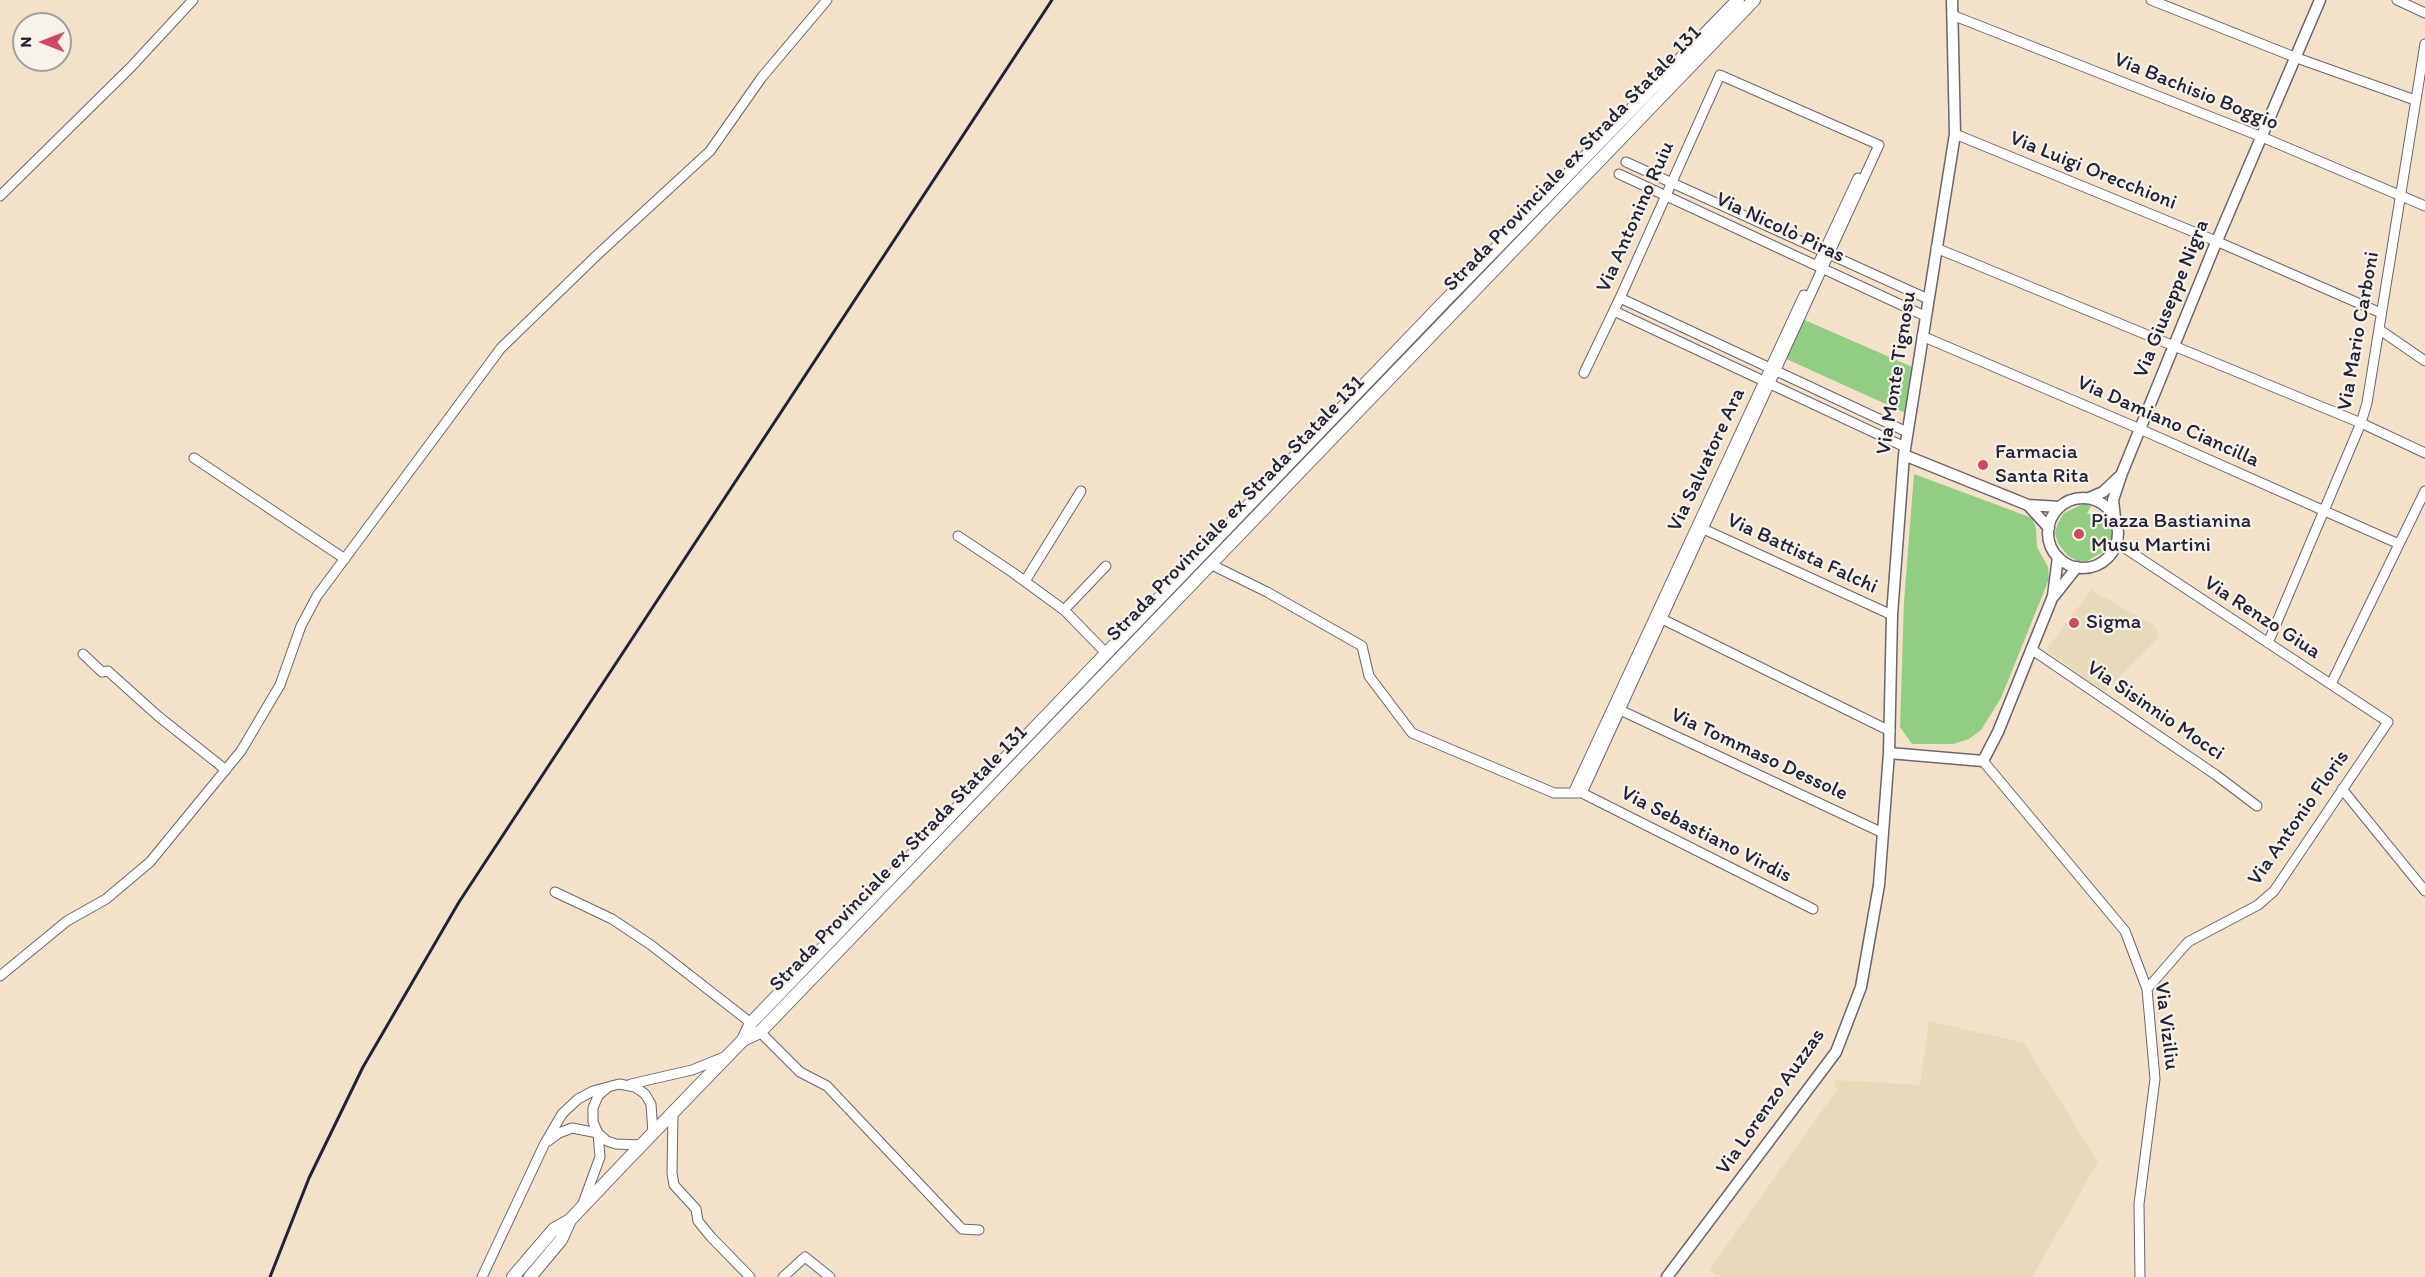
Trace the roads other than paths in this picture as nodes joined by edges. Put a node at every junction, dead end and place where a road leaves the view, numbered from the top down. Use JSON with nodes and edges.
{"nodes":[{"id":1,"x":192,"y":0,"type":"edge"},
{"id":2,"x":827,"y":0,"type":"edge"},
{"id":3,"x":1737,"y":0,"type":"edge"},
{"id":4,"x":1754,"y":0,"type":"edge"},
{"id":5,"x":1952,"y":0,"type":"edge"},
{"id":6,"x":2151,"y":0,"type":"edge"},
{"id":7,"x":2320,"y":0,"type":"edge"},
{"id":8,"x":2397,"y":0,"type":"edge"},
{"id":9,"x":2425,"y":13,"type":"edge"},
{"id":10,"x":1952,"y":15,"type":"junction"},
{"id":11,"x":2425,"y":44,"type":"edge"},
{"id":12,"x":2297,"y":58,"type":"junction"},
{"id":13,"x":1719,"y":75,"type":"joint"},
{"id":14,"x":2415,"y":100,"type":"junction"},
{"id":15,"x":1955,"y":134,"type":"junction"},
{"id":16,"x":2262,"y":137,"type":"junction"},
{"id":17,"x":1626,"y":162,"type":"dead end"},
{"id":18,"x":1619,"y":174,"type":"dead end"},
{"id":19,"x":1672,"y":182,"type":"junction"},
{"id":20,"x":1666,"y":195,"type":"junction"},
{"id":21,"x":2400,"y":195,"type":"junction"},
{"id":22,"x":0,"y":196,"type":"edge"},
{"id":23,"x":2425,"y":206,"type":"edge"},
{"id":24,"x":2216,"y":241,"type":"junction"},
{"id":25,"x":1936,"y":248,"type":"junction"},
{"id":26,"x":1827,"y":253,"type":"junction"},
{"id":27,"x":1820,"y":267,"type":"junction"},
{"id":28,"x":1620,"y":298,"type":"junction"},
{"id":29,"x":1928,"y":299,"type":"junction"},
{"id":30,"x":1614,"y":311,"type":"junction"},
{"id":31,"x":2381,"y":313,"type":"junction"},
{"id":32,"x":1925,"y":316,"type":"junction"},
{"id":33,"x":2380,"y":330,"type":"junction"},
{"id":34,"x":1922,"y":336,"type":"junction"},
{"id":35,"x":2175,"y":347,"type":"junction"},
{"id":36,"x":2425,"y":362,"type":"edge"},
{"id":37,"x":1773,"y":369,"type":"junction"},
{"id":38,"x":1584,"y":373,"type":"dead end"},
{"id":39,"x":1767,"y":382,"type":"junction"},
{"id":40,"x":2361,"y":423,"type":"junction"},
{"id":41,"x":2140,"y":429,"type":"junction"},
{"id":42,"x":1907,"y":432,"type":"junction"},
{"id":43,"x":1904,"y":451,"type":"junction"},
{"id":44,"x":2425,"y":453,"type":"edge"},
{"id":45,"x":194,"y":458,"type":"dead end"},
{"id":46,"x":2120,"y":476,"type":"junction"},
{"id":47,"x":1081,"y":491,"type":"dead end"},
{"id":48,"x":2425,"y":491,"type":"edge"},
{"id":49,"x":2089,"y":498,"type":"junction"},
{"id":50,"x":2028,"y":505,"type":"junction"},
{"id":51,"x":2060,"y":507,"type":"junction"},
{"id":52,"x":2324,"y":510,"type":"junction"},
{"id":53,"x":2115,"y":518,"type":"junction"},
{"id":54,"x":1700,"y":527,"type":"junction"},
{"id":55,"x":2049,"y":528,"type":"junction"},
{"id":56,"x":958,"y":536,"type":"dead end"},
{"id":57,"x":2116,"y":543,"type":"junction"},
{"id":58,"x":2399,"y":544,"type":"junction"},
{"id":59,"x":2058,"y":557,"type":"junction"},
{"id":60,"x":345,"y":559,"type":"junction"},
{"id":61,"x":1210,"y":564,"type":"junction"},
{"id":62,"x":1106,"y":566,"type":"dead end"},
{"id":63,"x":2077,"y":567,"type":"junction"},
{"id":64,"x":1025,"y":581,"type":"junction"},
{"id":65,"x":2054,"y":596,"type":"junction"},
{"id":66,"x":1064,"y":610,"type":"junction"},
{"id":67,"x":1892,"y":615,"type":"junction"},
{"id":68,"x":1659,"y":617,"type":"junction"},
{"id":69,"x":2268,"y":643,"type":"junction"},
{"id":70,"x":2031,"y":649,"type":"junction"},
{"id":71,"x":1106,"y":653,"type":"junction"},
{"id":72,"x":83,"y":654,"type":"dead end"},
{"id":73,"x":2331,"y":684,"type":"junction"},
{"id":74,"x":1620,"y":710,"type":"junction"},
{"id":75,"x":2388,"y":722,"type":"joint"},
{"id":76,"x":1890,"y":730,"type":"junction"},
{"id":77,"x":1888,"y":753,"type":"junction"},
{"id":78,"x":1983,"y":761,"type":"junction"},
{"id":79,"x":226,"y":770,"type":"junction"},
{"id":80,"x":2342,"y":789,"type":"junction"},
{"id":81,"x":1578,"y":793,"type":"junction"},
{"id":82,"x":2257,"y":806,"type":"dead end"},
{"id":83,"x":1883,"y":833,"type":"junction"},
{"id":84,"x":2425,"y":891,"type":"edge"},
{"id":85,"x":555,"y":892,"type":"dead end"},
{"id":86,"x":1814,"y":909,"type":"dead end"},
{"id":87,"x":0,"y":976,"type":"edge"},
{"id":88,"x":2146,"y":989,"type":"junction"},
{"id":89,"x":756,"y":1027,"type":"junction"},
{"id":90,"x":729,"y":1055,"type":"junction"},
{"id":91,"x":630,"y":1085,"type":"junction"},
{"id":92,"x":609,"y":1087,"type":"junction"},
{"id":93,"x":673,"y":1113,"type":"junction"},
{"id":94,"x":598,"y":1133,"type":"junction"},
{"id":95,"x":653,"y":1133,"type":"junction"},
{"id":96,"x":544,"y":1145,"type":"junction"},
{"id":97,"x":642,"y":1145,"type":"junction"},
{"id":98,"x":581,"y":1209,"type":"junction"},
{"id":99,"x":570,"y":1220,"type":"junction"},
{"id":100,"x":980,"y":1230,"type":"dead end"},
{"id":101,"x":482,"y":1277,"type":"edge"},
{"id":102,"x":513,"y":1277,"type":"edge"},
{"id":103,"x":530,"y":1277,"type":"edge"},
{"id":104,"x":750,"y":1277,"type":"edge"},
{"id":105,"x":783,"y":1277,"type":"edge"},
{"id":106,"x":830,"y":1277,"type":"edge"},
{"id":107,"x":1667,"y":1277,"type":"edge"},
{"id":108,"x":2140,"y":1277,"type":"edge"}],
"edges":[{"from":1,"to":22,"type":"street"},
{"from":2,"to":60,"type":"street"},
{"from":3,"to":71,"type":"main road","name":"Strada Provinciale ex Strada Statale 131"},
{"from":4,"to":61,"type":"main road","name":"Strada Provinciale ex Strada Statale 131"},
{"from":5,"to":10,"type":"street","name":"Via Monte Tignosu"},
{"from":6,"to":12,"type":"street"},
{"from":7,"to":12,"type":"street","name":"Via Giuseppe Nigra"},
{"from":8,"to":9,"type":"street"},
{"from":10,"to":15,"type":"street","name":"Via Monte Tignosu"},
{"from":10,"to":16,"type":"street","name":"Via Bachisio Boggio"},
{"from":11,"to":14,"type":"street","name":"Via Mario Carboni"},
{"from":12,"to":14,"type":"street"},
{"from":12,"to":16,"type":"street","name":"Via Giuseppe Nigra"},
{"from":13,"to":19,"type":"street","name":"Via Antonino Ruiu"},
{"from":13,"to":26,"type":"street","name":"Via Salvatore Ara"},
{"from":14,"to":21,"type":"street","name":"Via Mario Carboni"},
{"from":15,"to":24,"type":"street","name":"Via Luigi Orecchioni"},
{"from":15,"to":25,"type":"street","name":"Via Monte Tignosu"},
{"from":16,"to":21,"type":"street","name":"Via Bachisio Boggio"},
{"from":16,"to":24,"type":"street","name":"Via Giuseppe Nigra"},
{"from":17,"to":19,"type":"street","name":"Via Nicolò Piras"},
{"from":18,"to":20,"type":"street","name":"Via Nicolò Piras"},
{"from":19,"to":20,"type":"street","name":"Via Antonino Ruiu"},
{"from":19,"to":26,"type":"street","name":"Via Nicolò Piras"},
{"from":20,"to":27,"type":"street","name":"Via Nicolò Piras"},
{"from":20,"to":28,"type":"street","name":"Via Antonino Ruiu"},
{"from":21,"to":23,"type":"street","name":"Via Bachisio Boggio"},
{"from":21,"to":31,"type":"street","name":"Via Mario Carboni"},
{"from":24,"to":31,"type":"street","name":"Via Luigi Orecchioni"},
{"from":24,"to":35,"type":"street","name":"Via Giuseppe Nigra"},
{"from":25,"to":29,"type":"street","name":"Via Monte Tignosu"},
{"from":25,"to":35,"type":"street"},
{"from":26,"to":27,"type":"street","name":"Via Salvatore Ara"},
{"from":26,"to":29,"type":"street","name":"Via Nicolò Piras"},
{"from":27,"to":32,"type":"street","name":"Via Nicolò Piras"},
{"from":27,"to":37,"type":"street","name":"Via Salvatore Ara"},
{"from":28,"to":30,"type":"street","name":"Via Antonino Ruiu"},
{"from":28,"to":37,"type":"street"},
{"from":29,"to":32,"type":"street","name":"Via Monte Tignosu"},
{"from":30,"to":38,"type":"street","name":"Via Antonino Ruiu"},
{"from":30,"to":39,"type":"street"},
{"from":31,"to":33,"type":"street","name":"Via Mario Carboni"},
{"from":32,"to":34,"type":"street","name":"Via Monte Tignosu"},
{"from":33,"to":36,"type":"street"},
{"from":33,"to":40,"type":"street","name":"Via Mario Carboni"},
{"from":34,"to":41,"type":"street","name":"Via Damiano Ciancilla"},
{"from":34,"to":42,"type":"street","name":"Via Monte Tignosu"},
{"from":35,"to":40,"type":"street"},
{"from":35,"to":41,"type":"street","name":"Via Giuseppe Nigra"},
{"from":37,"to":39,"type":"street","name":"Via Salvatore Ara"},
{"from":37,"to":42,"type":"street"},
{"from":39,"to":43,"type":"street"},
{"from":39,"to":54,"type":"street","name":"Via Salvatore Ara"},
{"from":40,"to":44,"type":"street"},
{"from":40,"to":52,"type":"street","name":"Via Mario Carboni"},
{"from":41,"to":46,"type":"street","name":"Via Giuseppe Nigra"},
{"from":41,"to":52,"type":"street","name":"Via Damiano Ciancilla"},
{"from":42,"to":43,"type":"street","name":"Via Monte Tignosu"},
{"from":43,"to":50,"type":"street"},
{"from":43,"to":67,"type":"street","name":"Via Monte Tignosu"},
{"from":45,"to":60,"type":"street"},
{"from":46,"to":49,"type":"street","name":"Via Giuseppe Nigra"},
{"from":46,"to":53,"type":"street","name":"Via Giuseppe Nigra"},
{"from":47,"to":64,"type":"street"},
{"from":48,"to":58,"type":"street"},
{"from":49,"to":51,"type":"street"},
{"from":49,"to":53,"type":"street"},
{"from":50,"to":51,"type":"street"},
{"from":50,"to":55,"type":"street"},
{"from":51,"to":55,"type":"street"},
{"from":52,"to":58,"type":"street","name":"Via Damiano Ciancilla"},
{"from":52,"to":69,"type":"street","name":"Via Mario Carboni"},
{"from":53,"to":57,"type":"street"},
{"from":54,"to":67,"type":"street","name":"Via Battista Falchi"},
{"from":54,"to":68,"type":"street","name":"Via Salvatore Ara"},
{"from":55,"to":59,"type":"street"},
{"from":56,"to":64,"type":"street"},
{"from":57,"to":63,"type":"street"},
{"from":57,"to":69,"type":"street","name":"Via Renzo Giua"},
{"from":58,"to":73,"type":"street"},
{"from":59,"to":63,"type":"street"},
{"from":59,"to":65,"type":"street"},
{"from":60,"to":79,"type":"street"},
{"from":61,"to":81,"type":"street","name":"Via Sebastiano Virdis"},
{"from":61,"to":89,"type":"main road","name":"Strada Provinciale ex Strada Statale 131"},
{"from":62,"to":66,"type":"street"},
{"from":63,"to":65,"type":"street"},
{"from":64,"to":66,"type":"street"},
{"from":65,"to":70,"type":"street"},
{"from":66,"to":71,"type":"street"},
{"from":67,"to":76,"type":"street","name":"Via Monte Tignosu"},
{"from":68,"to":74,"type":"street","name":"Via Salvatore Ara"},
{"from":68,"to":76,"type":"street"},
{"from":68,"to":81,"type":"street","name":"Via Salvatore Ara"},
{"from":69,"to":73,"type":"street","name":"Via Renzo Giua"},
{"from":70,"to":78,"type":"street"},
{"from":70,"to":82,"type":"street","name":"Via Sisinnio Mocci"},
{"from":71,"to":89,"type":"main road","name":"Strada Provinciale ex Strada Statale 131"},
{"from":72,"to":79,"type":"street"},
{"from":73,"to":75,"type":"street","name":"Via Renzo Giua"},
{"from":74,"to":81,"type":"street","name":"Via Salvatore Ara"},
{"from":74,"to":83,"type":"street","name":"Via Tommaso Dessole"},
{"from":75,"to":80,"type":"street","name":"Via Antonio Floris"},
{"from":76,"to":77,"type":"street","name":"Via Monte Tignosu"},
{"from":77,"to":78,"type":"street"},
{"from":77,"to":83,"type":"street","name":"Via Lorenzo Auzzas"},
{"from":78,"to":88,"type":"street","name":"Via Viziliu"},
{"from":79,"to":87,"type":"street"},
{"from":80,"to":84,"type":"street"},
{"from":80,"to":88,"type":"street","name":"Via Antonio Floris"},
{"from":81,"to":86,"type":"street","name":"Via Sebastiano Virdis"},
{"from":83,"to":107,"type":"street","name":"Via Lorenzo Auzzas"},
{"from":85,"to":89,"type":"street"},
{"from":88,"to":108,"type":"street","name":"Via Viziliu"},
{"from":89,"to":90,"type":"main road","name":"Strada Provinciale ex Strada Statale 131"},
{"from":89,"to":100,"type":"street"},
{"from":90,"to":91,"type":"street"},
{"from":90,"to":93,"type":"main road","name":"Strada Provinciale ex Strada Statale 131"},
{"from":91,"to":92,"type":"street"},
{"from":91,"to":95,"type":"street"},
{"from":92,"to":94,"type":"street"},
{"from":92,"to":96,"type":"street"},
{"from":93,"to":95,"type":"main road","name":"Strada Provinciale ex Strada Statale 131"},
{"from":93,"to":104,"type":"street"},
{"from":94,"to":96,"type":"street"},
{"from":94,"to":97,"type":"street"},
{"from":94,"to":98,"type":"street"},
{"from":95,"to":97,"type":"main road","name":"Strada Provinciale ex Strada Statale 131"},
{"from":96,"to":101,"type":"street"},
{"from":97,"to":98,"type":"main road","name":"Strada Provinciale ex Strada Statale 131"},
{"from":98,"to":99,"type":"main road","name":"Strada Provinciale ex Strada Statale 131"},
{"from":99,"to":102,"type":"main road","name":"Strada Provinciale ex Strada Statale 131"},
{"from":99,"to":103,"type":"main road","name":"Strada Provinciale ex Strada Statale 131"},
{"from":105,"to":106,"type":"street"}]}
